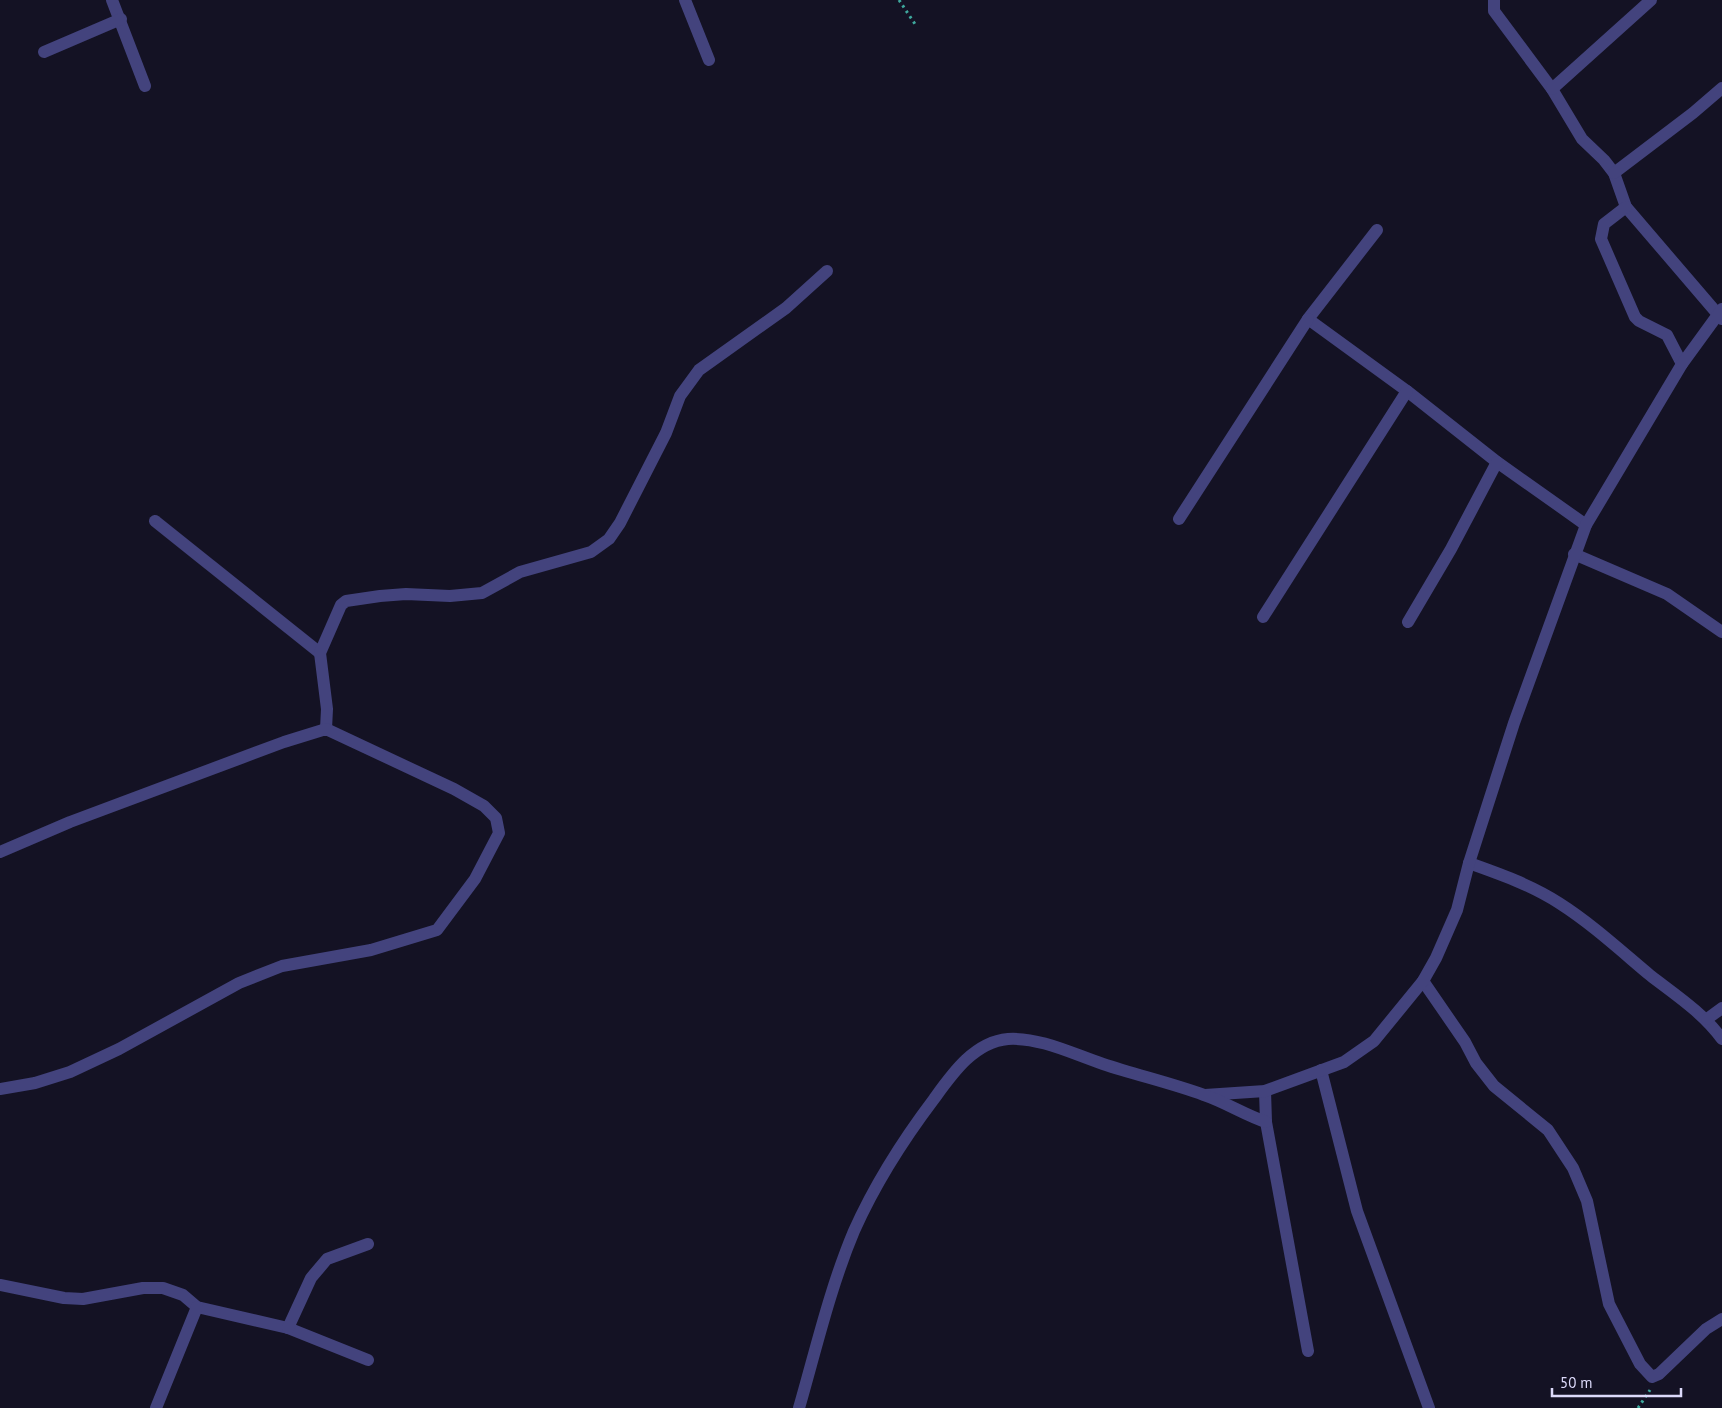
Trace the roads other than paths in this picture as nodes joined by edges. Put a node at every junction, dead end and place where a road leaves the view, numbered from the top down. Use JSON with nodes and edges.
{"nodes":[{"id":1,"x":112,"y":0,"type":"edge"},
{"id":2,"x":685,"y":0,"type":"edge"},
{"id":3,"x":1494,"y":0,"type":"edge"},
{"id":4,"x":1651,"y":0,"type":"edge"},
{"id":5,"x":121,"y":20,"type":"junction"},
{"id":6,"x":44,"y":52,"type":"dead end"},
{"id":7,"x":709,"y":60,"type":"dead end"},
{"id":8,"x":145,"y":86,"type":"dead end"},
{"id":9,"x":1722,"y":88,"type":"edge"},
{"id":10,"x":1552,"y":89,"type":"junction"},
{"id":11,"x":1614,"y":173,"type":"junction"},
{"id":12,"x":1626,"y":207,"type":"junction"},
{"id":13,"x":1377,"y":230,"type":"dead end"},
{"id":14,"x":827,"y":272,"type":"dead end"},
{"id":15,"x":1721,"y":314,"type":"edge"},
{"id":16,"x":1308,"y":319,"type":"junction"},
{"id":17,"x":1682,"y":364,"type":"junction"},
{"id":18,"x":1407,"y":391,"type":"junction"},
{"id":19,"x":1497,"y":462,"type":"junction"},
{"id":20,"x":1179,"y":518,"type":"dead end"},
{"id":21,"x":155,"y":520,"type":"dead end"},
{"id":22,"x":1586,"y":525,"type":"junction"},
{"id":23,"x":1574,"y":554,"type":"junction"},
{"id":24,"x":1263,"y":617,"type":"dead end"},
{"id":25,"x":1408,"y":622,"type":"dead end"},
{"id":26,"x":1722,"y":632,"type":"edge"},
{"id":27,"x":320,"y":653,"type":"junction"},
{"id":28,"x":326,"y":729,"type":"junction"},
{"id":29,"x":0,"y":852,"type":"edge"},
{"id":30,"x":1469,"y":863,"type":"junction"},
{"id":31,"x":1423,"y":981,"type":"junction"},
{"id":32,"x":1722,"y":1008,"type":"edge"},
{"id":33,"x":1707,"y":1019,"type":"junction"},
{"id":34,"x":1722,"y":1039,"type":"edge"},
{"id":35,"x":1321,"y":1070,"type":"junction"},
{"id":36,"x":0,"y":1089,"type":"edge"},
{"id":37,"x":1265,"y":1091,"type":"junction"},
{"id":38,"x":1205,"y":1095,"type":"junction"},
{"id":39,"x":1266,"y":1122,"type":"junction"},
{"id":40,"x":368,"y":1244,"type":"dead end"},
{"id":41,"x":0,"y":1286,"type":"edge"},
{"id":42,"x":197,"y":1307,"type":"junction"},
{"id":43,"x":1722,"y":1319,"type":"edge"},
{"id":44,"x":288,"y":1328,"type":"junction"},
{"id":45,"x":1308,"y":1351,"type":"dead end"},
{"id":46,"x":368,"y":1360,"type":"dead end"},
{"id":47,"x":156,"y":1408,"type":"edge"},
{"id":48,"x":799,"y":1408,"type":"edge"},
{"id":49,"x":1429,"y":1408,"type":"edge"}],
"edges":[{"from":1,"to":5,"type":"street"},
{"from":2,"to":7,"type":"street"},
{"from":3,"to":10,"type":"street"},
{"from":4,"to":10,"type":"street"},
{"from":5,"to":6,"type":"street"},
{"from":5,"to":8,"type":"street"},
{"from":9,"to":11,"type":"street"},
{"from":10,"to":11,"type":"street"},
{"from":11,"to":12,"type":"street"},
{"from":12,"to":15,"type":"street"},
{"from":12,"to":17,"type":"street"},
{"from":13,"to":16,"type":"street"},
{"from":14,"to":27,"type":"street"},
{"from":15,"to":17,"type":"street"},
{"from":16,"to":18,"type":"street"},
{"from":16,"to":20,"type":"street"},
{"from":17,"to":22,"type":"street"},
{"from":18,"to":19,"type":"street"},
{"from":18,"to":24,"type":"street"},
{"from":19,"to":22,"type":"street"},
{"from":19,"to":25,"type":"street"},
{"from":21,"to":27,"type":"street"},
{"from":22,"to":23,"type":"street"},
{"from":23,"to":26,"type":"street"},
{"from":23,"to":30,"type":"street"},
{"from":27,"to":28,"type":"street"},
{"from":28,"to":29,"type":"street"},
{"from":28,"to":36,"type":"street"},
{"from":30,"to":31,"type":"street"},
{"from":30,"to":33,"type":"street"},
{"from":31,"to":35,"type":"street"},
{"from":31,"to":43,"type":"street"},
{"from":32,"to":33,"type":"street"},
{"from":33,"to":34,"type":"street"},
{"from":35,"to":37,"type":"street"},
{"from":35,"to":49,"type":"street"},
{"from":37,"to":38,"type":"street"},
{"from":37,"to":39,"type":"street"},
{"from":38,"to":39,"type":"street"},
{"from":38,"to":48,"type":"street"},
{"from":39,"to":45,"type":"street"},
{"from":40,"to":44,"type":"street"},
{"from":41,"to":42,"type":"street"},
{"from":42,"to":44,"type":"street"},
{"from":42,"to":47,"type":"street"},
{"from":44,"to":46,"type":"street"}]}
